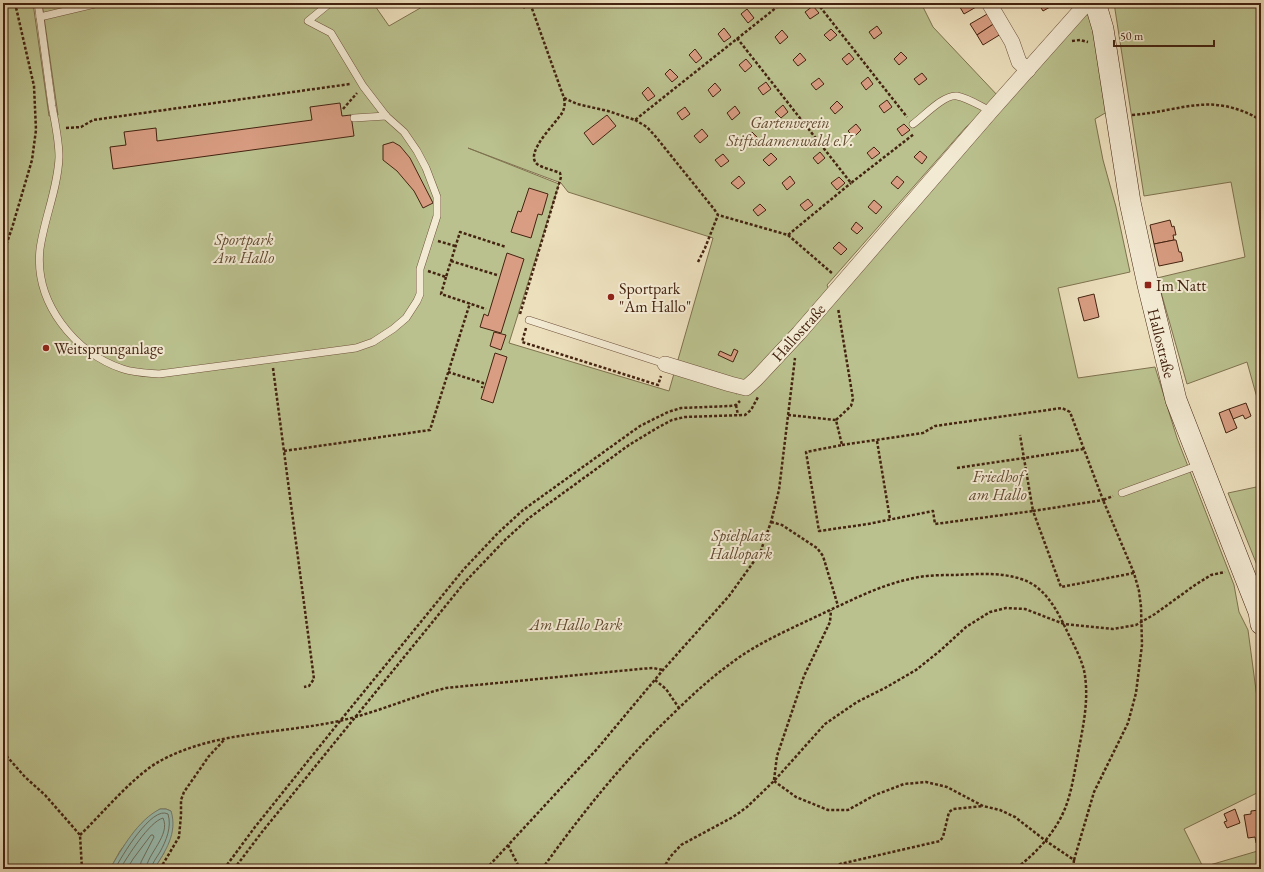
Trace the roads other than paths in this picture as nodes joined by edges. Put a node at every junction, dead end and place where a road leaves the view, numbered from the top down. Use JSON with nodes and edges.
{"nodes":[{"id":1,"x":38,"y":3,"type":"edge"},
{"id":2,"x":99,"y":3,"type":"edge"},
{"id":3,"x":330,"y":3,"type":"edge"},
{"id":4,"x":989,"y":3,"type":"edge"},
{"id":5,"x":1087,"y":3,"type":"edge"},
{"id":6,"x":1094,"y":3,"type":"edge"},
{"id":7,"x":40,"y":16,"type":"junction"},
{"id":8,"x":1028,"y":70,"type":"junction"},
{"id":9,"x":991,"y":111,"type":"junction"},
{"id":10,"x":386,"y":116,"type":"junction"},
{"id":11,"x":354,"y":118,"type":"dead end"},
{"id":12,"x":913,"y":124,"type":"road end"},
{"id":13,"x":529,"y":320,"type":"road end"},
{"id":14,"x":665,"y":364,"type":"joint"},
{"id":15,"x":1201,"y":464,"type":"junction"},
{"id":16,"x":1122,"y":493,"type":"road end"},
{"id":17,"x":1261,"y":624,"type":"edge"}],
"edges":[{"from":1,"to":7,"type":"lane"},
{"from":2,"to":7,"type":"lane"},
{"from":3,"to":10,"type":"lane"},
{"from":4,"to":8,"type":"street"},
{"from":5,"to":8,"type":"street","name":"Hallostraße"},
{"from":6,"to":15,"type":"main road","name":"Hallostraße"},
{"from":7,"to":10,"type":"lane"},
{"from":8,"to":9,"type":"street","name":"Hallostraße"},
{"from":9,"to":12,"type":"lane"},
{"from":9,"to":14,"type":"street","name":"Hallostraße"},
{"from":10,"to":11,"type":"lane"},
{"from":13,"to":14,"type":"lane"},
{"from":15,"to":16,"type":"lane"},
{"from":15,"to":17,"type":"main road","name":"Hallostraße"}]}
